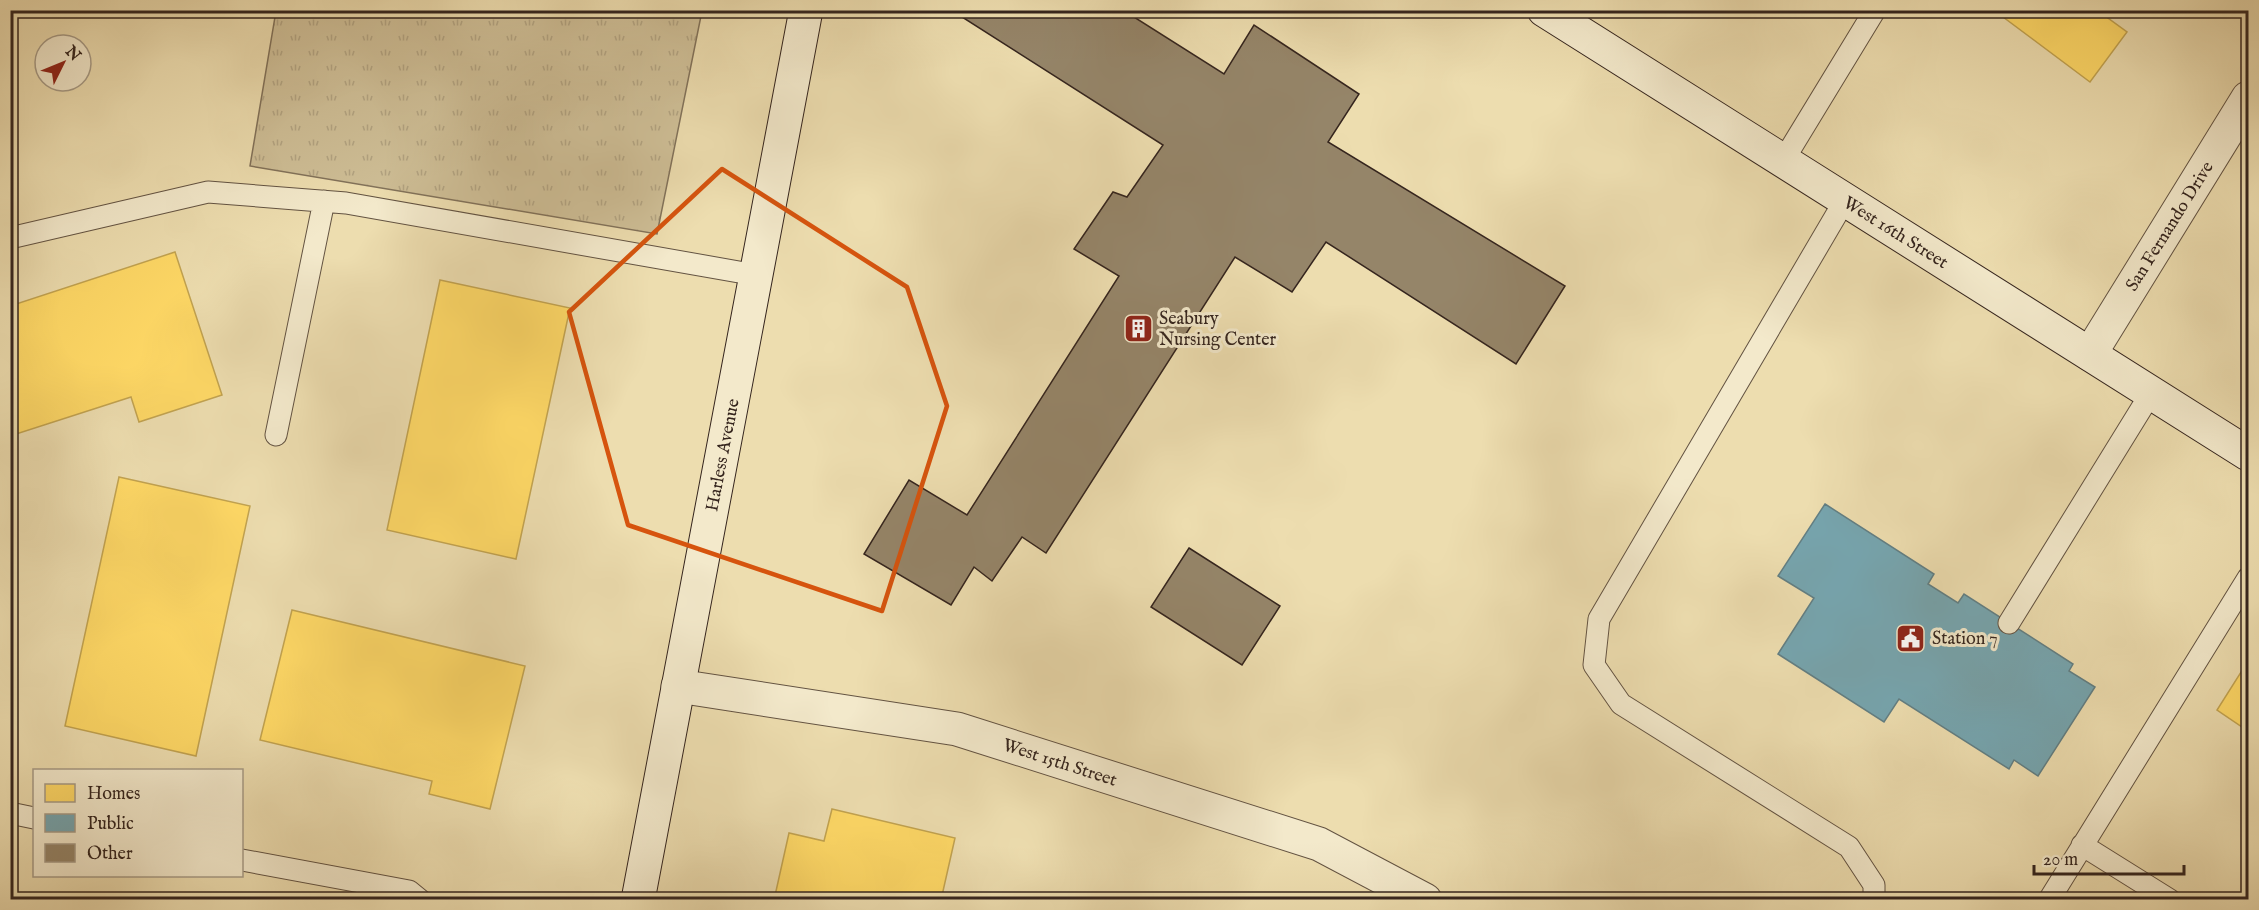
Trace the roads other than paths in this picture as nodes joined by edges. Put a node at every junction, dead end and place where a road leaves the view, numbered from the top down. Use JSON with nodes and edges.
{"nodes":[{"id":1,"x":806,"y":10,"type":"edge"},
{"id":2,"x":1544,"y":10,"type":"edge"},
{"id":3,"x":1875,"y":10,"type":"edge"},
{"id":4,"x":2248,"y":98,"type":"edge"},
{"id":5,"x":1784,"y":161,"type":"junction"},
{"id":6,"x":1845,"y":200,"type":"junction"},
{"id":7,"x":324,"y":201,"type":"junction"},
{"id":8,"x":10,"y":238,"type":"edge"},
{"id":9,"x":756,"y":275,"type":"junction"},
{"id":10,"x":2090,"y":354,"type":"junction"},
{"id":11,"x":2151,"y":393,"type":"junction"},
{"id":12,"x":276,"y":435,"type":"dead end"},
{"id":13,"x":2248,"y":454,"type":"edge"},
{"id":14,"x":2248,"y":578,"type":"edge"},
{"id":15,"x":2010,"y":623,"type":"dead end"},
{"id":16,"x":678,"y":686,"type":"junction"},
{"id":17,"x":10,"y":813,"type":"edge"},
{"id":18,"x":33,"y":818,"type":"edge"},
{"id":19,"x":2082,"y":845,"type":"junction"},
{"id":20,"x":243,"y":860,"type":"edge"},
{"id":21,"x":420,"y":900,"type":"edge"},
{"id":22,"x":638,"y":900,"type":"edge"},
{"id":23,"x":1425,"y":900,"type":"edge"},
{"id":24,"x":1874,"y":900,"type":"edge"},
{"id":25,"x":2049,"y":900,"type":"edge"},
{"id":26,"x":2170,"y":900,"type":"edge"}],
"edges":[{"from":1,"to":9,"type":"main road","name":"Harless Avenue"},
{"from":2,"to":5,"type":"main road","name":"West 16th Street"},
{"from":3,"to":5,"type":"lane"},
{"from":4,"to":10,"type":"main road","name":"San Fernando Drive"},
{"from":5,"to":6,"type":"main road","name":"West 16th Street"},
{"from":6,"to":10,"type":"main road","name":"West 16th Street"},
{"from":6,"to":24,"type":"lane"},
{"from":7,"to":8,"type":"lane"},
{"from":7,"to":9,"type":"lane"},
{"from":7,"to":12,"type":"lane"},
{"from":9,"to":16,"type":"main road","name":"Harless Avenue"},
{"from":10,"to":11,"type":"main road","name":"West 16th Street"},
{"from":11,"to":13,"type":"main road","name":"West 16th Street"},
{"from":11,"to":15,"type":"lane"},
{"from":14,"to":19,"type":"lane"},
{"from":16,"to":22,"type":"main road","name":"Harless Avenue"},
{"from":16,"to":23,"type":"main road","name":"West 15th Street"},
{"from":17,"to":18,"type":"lane"},
{"from":19,"to":25,"type":"lane"},
{"from":19,"to":26,"type":"lane"},
{"from":20,"to":21,"type":"lane"}]}
